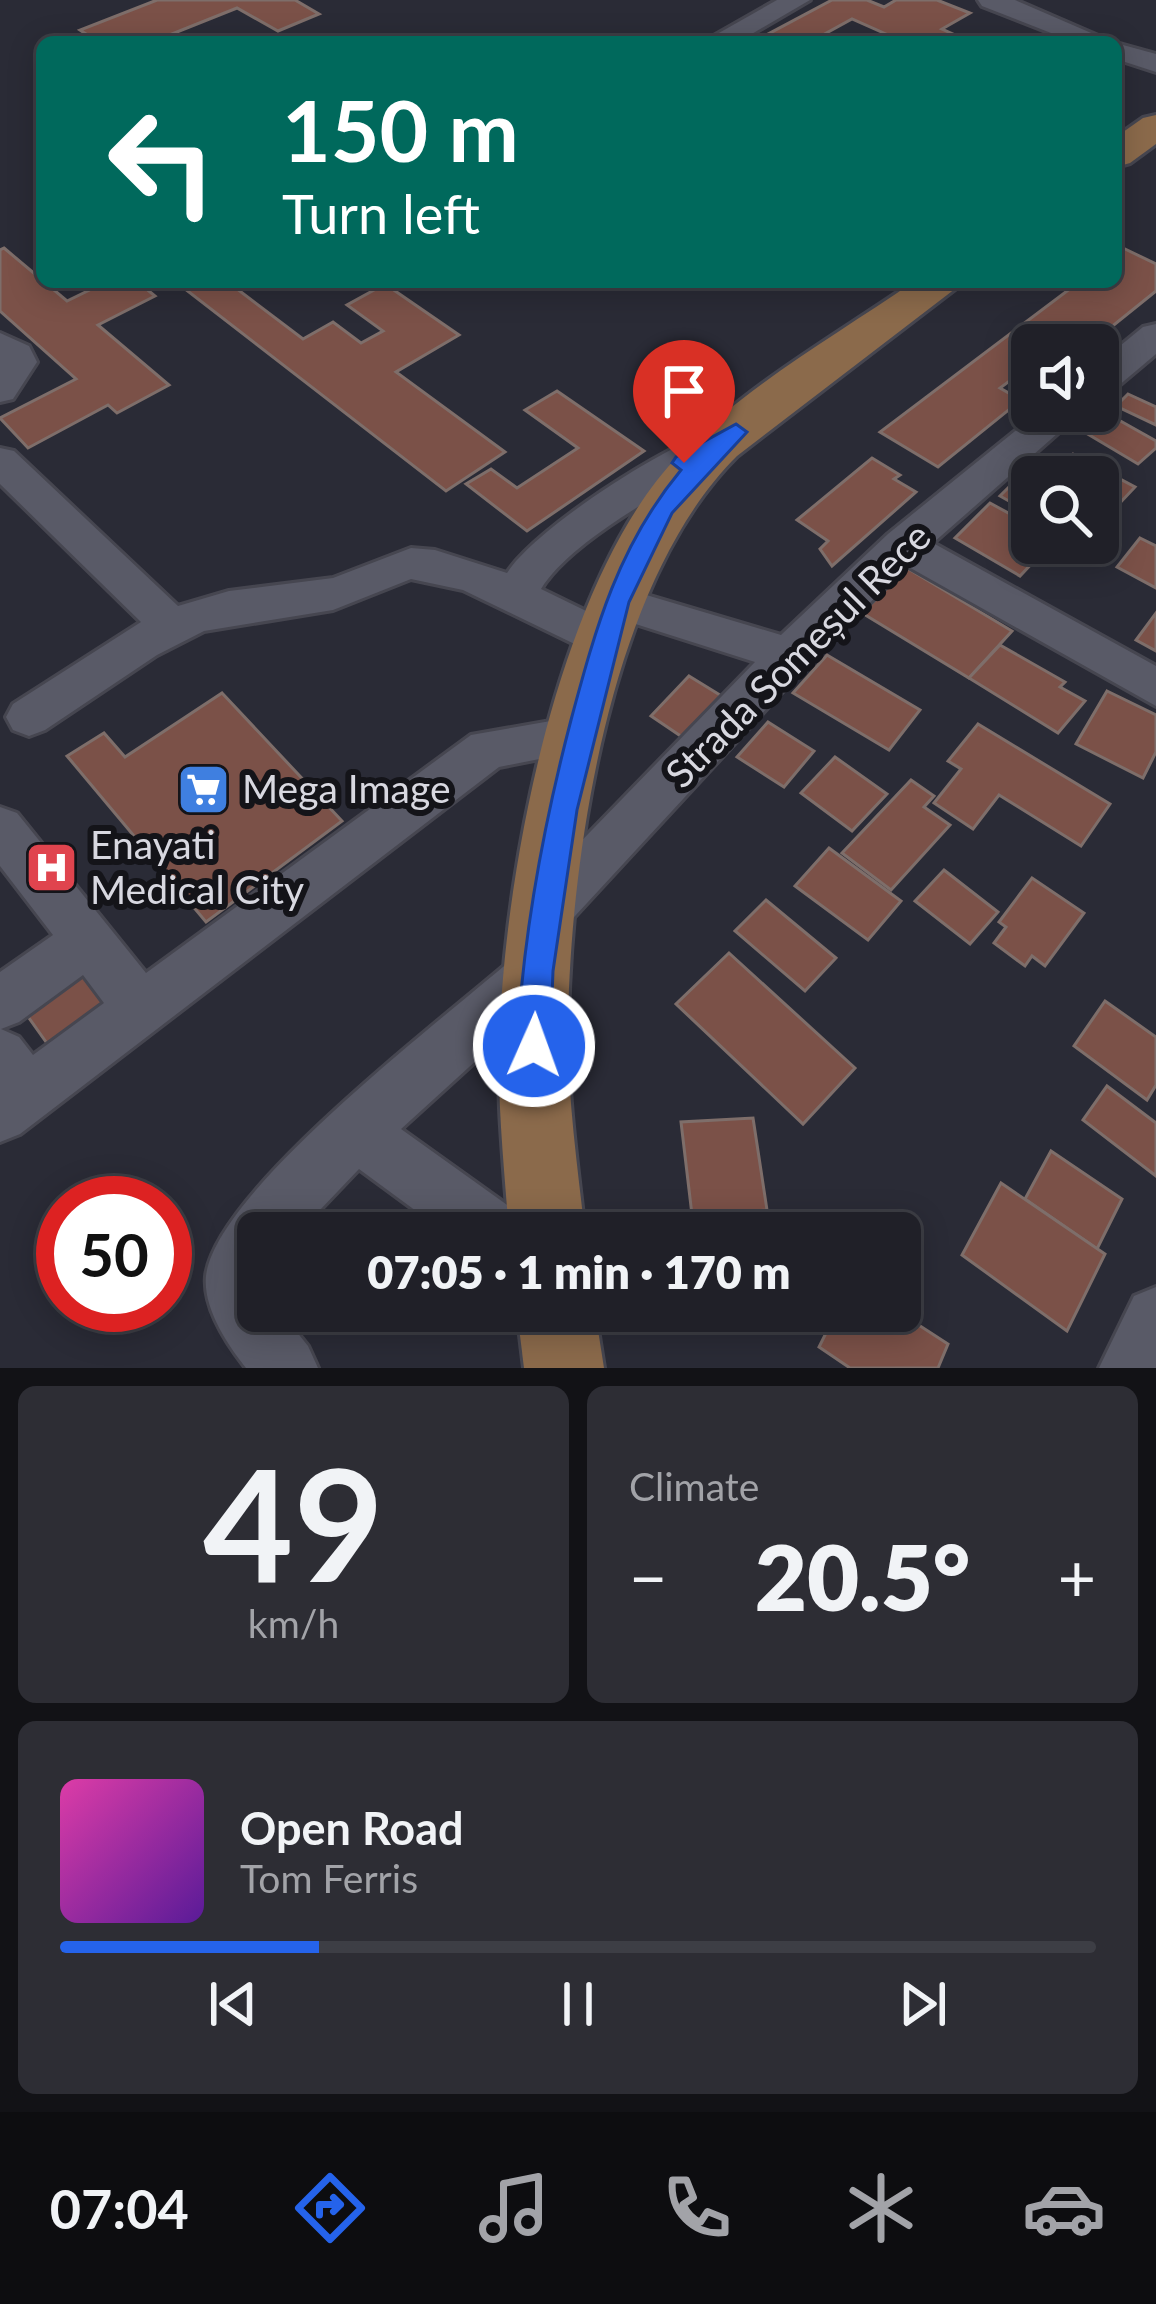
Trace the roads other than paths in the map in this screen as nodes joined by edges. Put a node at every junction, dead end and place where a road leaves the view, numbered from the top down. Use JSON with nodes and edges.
{"nodes":[{"id":1,"x":797,"y":0,"type":"edge"},
{"id":2,"x":991,"y":0,"type":"edge"},
{"id":3,"x":728,"y":36,"type":"edge"},
{"id":4,"x":1084,"y":36,"type":"edge"},
{"id":5,"x":1122,"y":51,"type":"edge"},
{"id":6,"x":1156,"y":64,"type":"edge"},
{"id":7,"x":1156,"y":126,"type":"edge"},
{"id":8,"x":1122,"y":151,"type":"edge"},
{"id":9,"x":934,"y":288,"type":"edge"},
{"id":10,"x":1156,"y":335,"type":"edge"},
{"id":11,"x":0,"y":344,"type":"edge"},
{"id":12,"x":1119,"y":366,"type":"edge"},
{"id":13,"x":0,"y":390,"type":"edge"},
{"id":14,"x":736,"y":432,"type":"junction"},
{"id":15,"x":1039,"y":432,"type":"edge"},
{"id":16,"x":0,"y":461,"type":"edge"},
{"id":17,"x":903,"y":545,"type":"junction"},
{"id":18,"x":512,"y":596,"type":"junction"},
{"id":19,"x":610,"y":620,"type":"junction"},
{"id":20,"x":172,"y":626,"type":"junction"},
{"id":21,"x":789,"y":655,"type":"junction"},
{"id":22,"x":1156,"y":688,"type":"edge"},
{"id":23,"x":29,"y":717,"type":"dead end"},
{"id":24,"x":579,"y":735,"type":"junction"},
{"id":25,"x":0,"y":828,"type":"edge"},
{"id":26,"x":88,"y":940,"type":"junction"},
{"id":27,"x":541,"y":942,"type":"junction"},
{"id":28,"x":0,"y":1004,"type":"edge"},
{"id":29,"x":141,"y":1008,"type":"junction"},
{"id":30,"x":9,"y":1088,"type":"edge"},
{"id":31,"x":358,"y":1133,"type":"junction"},
{"id":32,"x":468,"y":1212,"type":"edge"},
{"id":33,"x":545,"y":1212,"type":"edge"},
{"id":34,"x":1156,"y":1318,"type":"edge"},
{"id":35,"x":559,"y":1332,"type":"edge"},
{"id":36,"x":286,"y":1368,"type":"edge"},
{"id":37,"x":564,"y":1368,"type":"edge"},
{"id":38,"x":1131,"y":1368,"type":"edge"}],
"edges":[{"from":1,"to":3,"type":"street"},
{"from":2,"to":4,"type":"street"},
{"from":5,"to":6,"type":"street"},
{"from":7,"to":8,"type":"main road"},
{"from":9,"to":14,"type":"main road"},
{"from":10,"to":12,"type":"street"},
{"from":11,"to":13,"type":"street"},
{"from":14,"to":18,"type":"street"},
{"from":14,"to":19,"type":"main road"},
{"from":15,"to":17,"type":"street","name":"Strada Someșul Rece"},
{"from":16,"to":20,"type":"street"},
{"from":17,"to":21,"type":"street","name":"Strada Someșul Rece"},
{"from":17,"to":22,"type":"street"},
{"from":18,"to":19,"type":"street"},
{"from":18,"to":20,"type":"street"},
{"from":19,"to":21,"type":"street"},
{"from":19,"to":24,"type":"main road"},
{"from":20,"to":23,"type":"street"},
{"from":21,"to":27,"type":"street","name":"Strada Someșul Rece"},
{"from":24,"to":27,"type":"main road"},
{"from":24,"to":29,"type":"street"},
{"from":25,"to":26,"type":"street"},
{"from":26,"to":28,"type":"street"},
{"from":26,"to":29,"type":"street"},
{"from":27,"to":31,"type":"street","name":"Strada Someșul Rece"},
{"from":27,"to":33,"type":"main road"},
{"from":29,"to":30,"type":"street"},
{"from":31,"to":32,"type":"street"},
{"from":31,"to":36,"type":"street","name":"Strada Someșul Rece"},
{"from":34,"to":38,"type":"street"},
{"from":35,"to":37,"type":"main road"}]}
